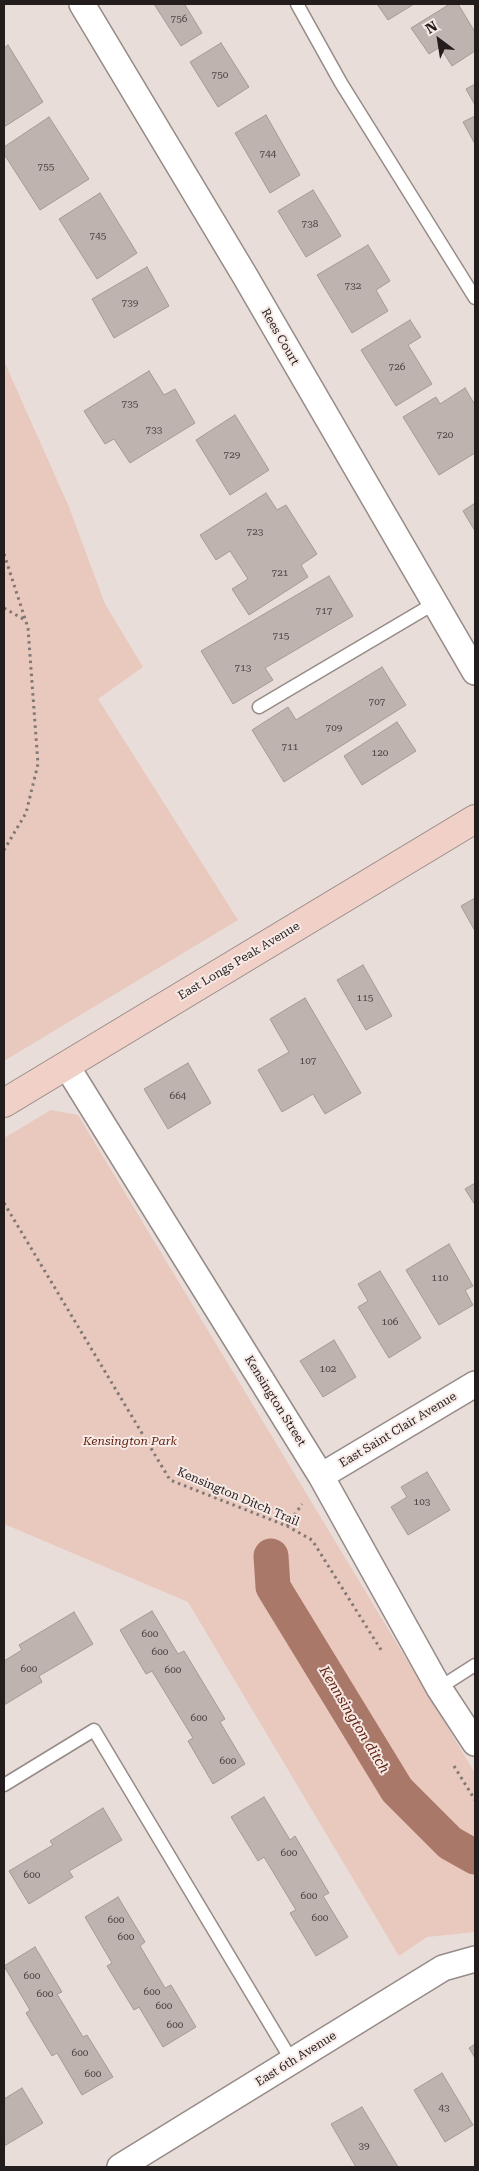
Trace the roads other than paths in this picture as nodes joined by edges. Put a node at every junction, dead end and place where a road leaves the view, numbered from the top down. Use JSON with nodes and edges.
{"nodes":[{"id":1,"x":82,"y":4,"type":"edge"},
{"id":2,"x":297,"y":4,"type":"edge"},
{"id":3,"x":475,"y":298,"type":"edge"},
{"id":4,"x":435,"y":603,"type":"junction"},
{"id":5,"x":475,"y":672,"type":"edge"},
{"id":6,"x":259,"y":707,"type":"dead end"},
{"id":7,"x":475,"y":819,"type":"edge"},
{"id":8,"x":66,"y":1065,"type":"junction"},
{"id":9,"x":4,"y":1103,"type":"edge"},
{"id":10,"x":475,"y":1384,"type":"edge"},
{"id":11,"x":321,"y":1476,"type":"junction"},
{"id":12,"x":475,"y":1665,"type":"edge"},
{"id":13,"x":438,"y":1688,"type":"junction"},
{"id":14,"x":475,"y":1743,"type":"edge"},
{"id":15,"x":4,"y":1785,"type":"edge"},
{"id":16,"x":475,"y":1959,"type":"edge"},
{"id":17,"x":292,"y":2061,"type":"junction"},
{"id":18,"x":120,"y":2167,"type":"edge"}],
"edges":[{"from":1,"to":4,"type":"street","name":"Rees Court"},
{"from":2,"to":3,"type":"lane"},
{"from":4,"to":5,"type":"street","name":"Rees Court"},
{"from":4,"to":6,"type":"lane"},
{"from":7,"to":8,"type":"street","name":"East Longs Peak Avenue"},
{"from":8,"to":9,"type":"street","name":"East Longs Peak Avenue"},
{"from":8,"to":11,"type":"street","name":"Kensington Street"},
{"from":10,"to":11,"type":"street","name":"East Saint Clair Avenue"},
{"from":11,"to":13,"type":"street","name":"Kensington Street"},
{"from":12,"to":13,"type":"lane"},
{"from":13,"to":14,"type":"street","name":"Kensington Street"},
{"from":15,"to":17,"type":"lane"},
{"from":16,"to":17,"type":"street","name":"East 6th Avenue"},
{"from":17,"to":18,"type":"street","name":"East 6th Avenue"}]}
